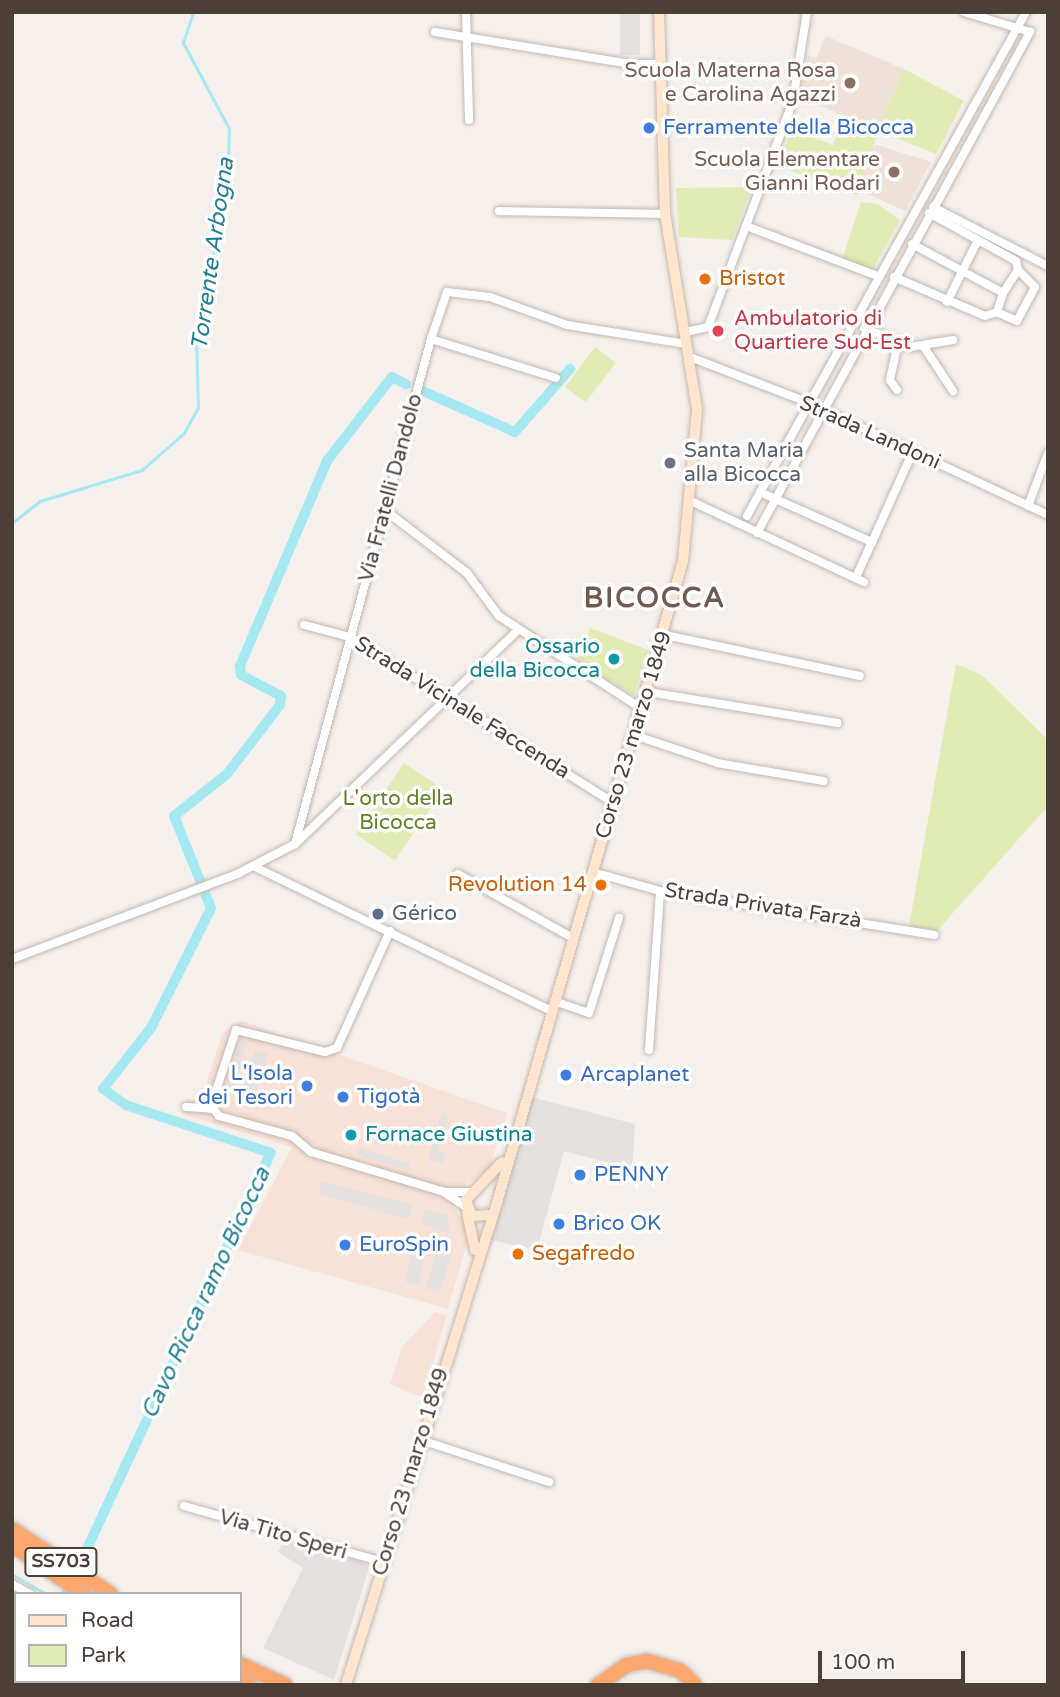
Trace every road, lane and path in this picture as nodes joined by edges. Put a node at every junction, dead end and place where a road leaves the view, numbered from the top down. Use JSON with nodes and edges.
{"nodes":[{"id":1,"x":466,"y":12,"type":"edge"},
{"id":2,"x":659,"y":12,"type":"edge"},
{"id":3,"x":807,"y":12,"type":"edge"},
{"id":4,"x":964,"y":12,"type":"edge"},
{"id":5,"x":1026,"y":12,"type":"edge"},
{"id":6,"x":1015,"y":28,"type":"junction"},
{"id":7,"x":435,"y":32,"type":"dead end"},
{"id":8,"x":467,"y":37,"type":"junction"},
{"id":9,"x":660,"y":64,"type":"junction"},
{"id":10,"x":469,"y":120,"type":"dead end"},
{"id":11,"x":931,"y":210,"type":"junction"},
{"id":12,"x":499,"y":211,"type":"dead end"},
{"id":13,"x":665,"y":214,"type":"junction"},
{"id":14,"x":746,"y":226,"type":"junction"},
{"id":15,"x":978,"y":240,"type":"junction"},
{"id":16,"x":912,"y":244,"type":"junction"},
{"id":17,"x":1048,"y":266,"type":"edge"},
{"id":18,"x":1018,"y":270,"type":"junction"},
{"id":19,"x":962,"y":271,"type":"junction"},
{"id":20,"x":894,"y":276,"type":"junction"},
{"id":21,"x":880,"y":277,"type":"junction"},
{"id":22,"x":1003,"y":293,"type":"junction"},
{"id":23,"x":947,"y":302,"type":"junction"},
{"id":24,"x":996,"y":312,"type":"junction"},
{"id":25,"x":855,"y":323,"type":"junction"},
{"id":26,"x":866,"y":329,"type":"junction"},
{"id":27,"x":685,"y":332,"type":"junction"},
{"id":28,"x":431,"y":339,"type":"junction"},
{"id":29,"x":953,"y":340,"type":"dead end"},
{"id":30,"x":898,"y":343,"type":"junction"},
{"id":31,"x":687,"y":344,"type":"junction"},
{"id":32,"x":924,"y":346,"type":"junction"},
{"id":33,"x":690,"y":357,"type":"junction"},
{"id":34,"x":556,"y":379,"type":"dead end"},
{"id":35,"x":897,"y":390,"type":"dead end"},
{"id":36,"x":953,"y":391,"type":"dead end"},
{"id":37,"x":809,"y":403,"type":"junction"},
{"id":38,"x":821,"y":409,"type":"junction"},
{"id":39,"x":913,"y":452,"type":"junction"},
{"id":40,"x":1048,"y":453,"type":"edge"},
{"id":41,"x":760,"y":492,"type":"junction"},
{"id":42,"x":775,"y":499,"type":"junction"},
{"id":43,"x":693,"y":502,"type":"junction"},
{"id":44,"x":1028,"y":506,"type":"junction"},
{"id":45,"x":386,"y":511,"type":"junction"},
{"id":46,"x":1048,"y":515,"type":"edge"},
{"id":47,"x":747,"y":516,"type":"dead end"},
{"id":48,"x":757,"y":533,"type":"junction"},
{"id":49,"x":872,"y":542,"type":"junction"},
{"id":50,"x":858,"y":573,"type":"dead end"},
{"id":51,"x":864,"y":582,"type":"dead end"},
{"id":52,"x":304,"y":625,"type":"dead end"},
{"id":53,"x":519,"y":629,"type":"junction"},
{"id":54,"x":665,"y":635,"type":"junction"},
{"id":55,"x":351,"y":637,"type":"junction"},
{"id":56,"x":860,"y":676,"type":"dead end"},
{"id":57,"x":648,"y":692,"type":"junction"},
{"id":58,"x":451,"y":699,"type":"junction"},
{"id":59,"x":642,"y":709,"type":"junction"},
{"id":60,"x":837,"y":723,"type":"dead end"},
{"id":61,"x":634,"y":735,"type":"junction"},
{"id":62,"x":823,"y":781,"type":"dead end"},
{"id":63,"x":614,"y":803,"type":"junction"},
{"id":64,"x":295,"y":844,"type":"junction"},
{"id":65,"x":253,"y":866,"type":"junction"},
{"id":66,"x":593,"y":872,"type":"junction"},
{"id":67,"x":458,"y":874,"type":"dead end"},
{"id":68,"x":660,"y":891,"type":"junction"},
{"id":69,"x":619,"y":918,"type":"dead end"},
{"id":70,"x":390,"y":931,"type":"junction"},
{"id":71,"x":935,"y":935,"type":"dead end"},
{"id":72,"x":573,"y":938,"type":"junction"},
{"id":73,"x":12,"y":959,"type":"edge"},
{"id":74,"x":553,"y":1006,"type":"junction"},
{"id":75,"x":649,"y":1050,"type":"dead end"},
{"id":76,"x":186,"y":1107,"type":"dead end"},
{"id":77,"x":212,"y":1109,"type":"junction"},
{"id":78,"x":507,"y":1156,"type":"junction"},
{"id":79,"x":471,"y":1191,"type":"junction"},
{"id":80,"x":444,"y":1192,"type":"junction"},
{"id":81,"x":495,"y":1199,"type":"junction"},
{"id":82,"x":466,"y":1208,"type":"junction"},
{"id":83,"x":491,"y":1215,"type":"junction"},
{"id":84,"x":476,"y":1258,"type":"junction"},
{"id":85,"x":421,"y":1440,"type":"junction"},
{"id":86,"x":549,"y":1482,"type":"dead end"},
{"id":87,"x":184,"y":1506,"type":"dead end"},
{"id":88,"x":12,"y":1529,"type":"edge"},
{"id":89,"x":12,"y":1545,"type":"edge"},
{"id":90,"x":383,"y":1562,"type":"junction"},
{"id":91,"x":81,"y":1592,"type":"edge"},
{"id":92,"x":108,"y":1592,"type":"edge"},
{"id":93,"x":242,"y":1665,"type":"edge"},
{"id":94,"x":346,"y":1684,"type":"edge"},
{"id":95,"x":285,"y":1685,"type":"edge"},
{"id":96,"x":598,"y":1685,"type":"edge"},
{"id":97,"x":695,"y":1685,"type":"edge"}],
"edges":[{"from":1,"to":8,"type":"street"},
{"from":2,"to":9,"type":"main road","name":"Corso 23 marzo 1849"},
{"from":3,"to":14,"type":"street"},
{"from":4,"to":6,"type":"street"},
{"from":5,"to":6,"type":"street"},
{"from":6,"to":11,"type":"street"},
{"from":6,"to":21,"type":"street"},
{"from":7,"to":8,"type":"street"},
{"from":8,"to":9,"type":"street"},
{"from":8,"to":10,"type":"street"},
{"from":9,"to":13,"type":"main road","name":"Corso 23 marzo 1849"},
{"from":11,"to":15,"type":"street"},
{"from":11,"to":16,"type":"street"},
{"from":11,"to":17,"type":"street"},
{"from":12,"to":13,"type":"street"},
{"from":13,"to":27,"type":"main road","name":"Corso 23 marzo 1849"},
{"from":14,"to":21,"type":"street"},
{"from":14,"to":27,"type":"street"},
{"from":15,"to":18,"type":"street"},
{"from":15,"to":19,"type":"street"},
{"from":16,"to":19,"type":"street"},
{"from":16,"to":20,"type":"street"},
{"from":18,"to":22,"type":"street"},
{"from":18,"to":24,"type":"street"},
{"from":19,"to":22,"type":"street"},
{"from":19,"to":23,"type":"street"},
{"from":20,"to":23,"type":"street"},
{"from":20,"to":26,"type":"street"},
{"from":21,"to":25,"type":"street"},
{"from":22,"to":24,"type":"street"},
{"from":23,"to":24,"type":"street"},
{"from":25,"to":26,"type":"street"},
{"from":25,"to":37,"type":"street"},
{"from":26,"to":30,"type":"street"},
{"from":26,"to":38,"type":"street"},
{"from":27,"to":31,"type":"main road","name":"Corso 23 marzo 1849"},
{"from":28,"to":31,"type":"street","name":"Via Fratelli Dandolo"},
{"from":28,"to":34,"type":"street"},
{"from":28,"to":45,"type":"street","name":"Via Fratelli Dandolo"},
{"from":29,"to":32,"type":"street"},
{"from":30,"to":32,"type":"street"},
{"from":30,"to":35,"type":"street"},
{"from":31,"to":33,"type":"main road","name":"Corso 23 marzo 1849"},
{"from":32,"to":36,"type":"street"},
{"from":33,"to":37,"type":"street","name":"Strada Landoni"},
{"from":33,"to":43,"type":"main road","name":"Corso 23 marzo 1849"},
{"from":37,"to":38,"type":"street","name":"Strada Landoni"},
{"from":37,"to":41,"type":"street"},
{"from":38,"to":39,"type":"street","name":"Strada Landoni"},
{"from":38,"to":42,"type":"street"},
{"from":39,"to":44,"type":"street","name":"Strada Landoni"},
{"from":39,"to":49,"type":"street"},
{"from":40,"to":44,"type":"street"},
{"from":41,"to":42,"type":"street"},
{"from":41,"to":47,"type":"street"},
{"from":42,"to":48,"type":"street"},
{"from":42,"to":49,"type":"street"},
{"from":43,"to":48,"type":"street"},
{"from":43,"to":54,"type":"main road","name":"Corso 23 marzo 1849"},
{"from":44,"to":46,"type":"street","name":"Strada Landoni"},
{"from":45,"to":53,"type":"street"},
{"from":45,"to":55,"type":"street","name":"Via Fratelli Dandolo"},
{"from":48,"to":51,"type":"street"},
{"from":49,"to":50,"type":"street"},
{"from":52,"to":55,"type":"street","name":"Strada Vicinale Faccenda"},
{"from":53,"to":58,"type":"street"},
{"from":53,"to":59,"type":"street"},
{"from":54,"to":56,"type":"street"},
{"from":54,"to":57,"type":"main road","name":"Corso 23 marzo 1849"},
{"from":55,"to":58,"type":"street","name":"Strada Vicinale Faccenda"},
{"from":55,"to":64,"type":"street","name":"Via Fratelli Dandolo"},
{"from":57,"to":59,"type":"main road","name":"Corso 23 marzo 1849"},
{"from":57,"to":60,"type":"street"},
{"from":58,"to":63,"type":"street","name":"Strada Vicinale Faccenda"},
{"from":58,"to":64,"type":"street"},
{"from":59,"to":61,"type":"main road","name":"Corso 23 marzo 1849"},
{"from":61,"to":62,"type":"street"},
{"from":61,"to":63,"type":"main road","name":"Corso 23 marzo 1849"},
{"from":63,"to":66,"type":"main road","name":"Corso 23 marzo 1849"},
{"from":64,"to":65,"type":"street"},
{"from":65,"to":70,"type":"street"},
{"from":65,"to":73,"type":"street"},
{"from":66,"to":68,"type":"street","name":"Strada Privata Farzà"},
{"from":66,"to":72,"type":"main road","name":"Corso 23 marzo 1849"},
{"from":67,"to":72,"type":"street"},
{"from":68,"to":71,"type":"street","name":"Strada Privata Farzà"},
{"from":68,"to":75,"type":"street"},
{"from":69,"to":74,"type":"street"},
{"from":70,"to":74,"type":"street"},
{"from":70,"to":77,"type":"street"},
{"from":72,"to":74,"type":"main road","name":"Corso 23 marzo 1849"},
{"from":74,"to":78,"type":"main road","name":"Corso 23 marzo 1849"},
{"from":76,"to":77,"type":"street"},
{"from":77,"to":80,"type":"street"},
{"from":78,"to":79,"type":"main road","name":"Corso 23 marzo 1849"},
{"from":78,"to":81,"type":"main road","name":"Corso 23 marzo 1849"},
{"from":79,"to":80,"type":"street"},
{"from":79,"to":81,"type":"main road"},
{"from":79,"to":82,"type":"main road"},
{"from":80,"to":82,"type":"street"},
{"from":81,"to":83,"type":"main road"},
{"from":82,"to":83,"type":"main road"},
{"from":82,"to":84,"type":"main road","name":"Corso 23 marzo 1849"},
{"from":83,"to":84,"type":"main road","name":"Corso 23 marzo 1849"},
{"from":84,"to":85,"type":"main road","name":"Corso 23 marzo 1849"},
{"from":85,"to":86,"type":"street"},
{"from":85,"to":90,"type":"main road","name":"Corso 23 marzo 1849"},
{"from":87,"to":90,"type":"street","name":"Via Tito Speri"},
{"from":88,"to":92,"type":"highway","number":"SS703"},
{"from":89,"to":91,"type":"highway","number":"SS703"},
{"from":90,"to":94,"type":"main road","name":"Corso 23 marzo 1849"},
{"from":93,"to":95,"type":"highway"},
{"from":96,"to":97,"type":"highway"}]}
